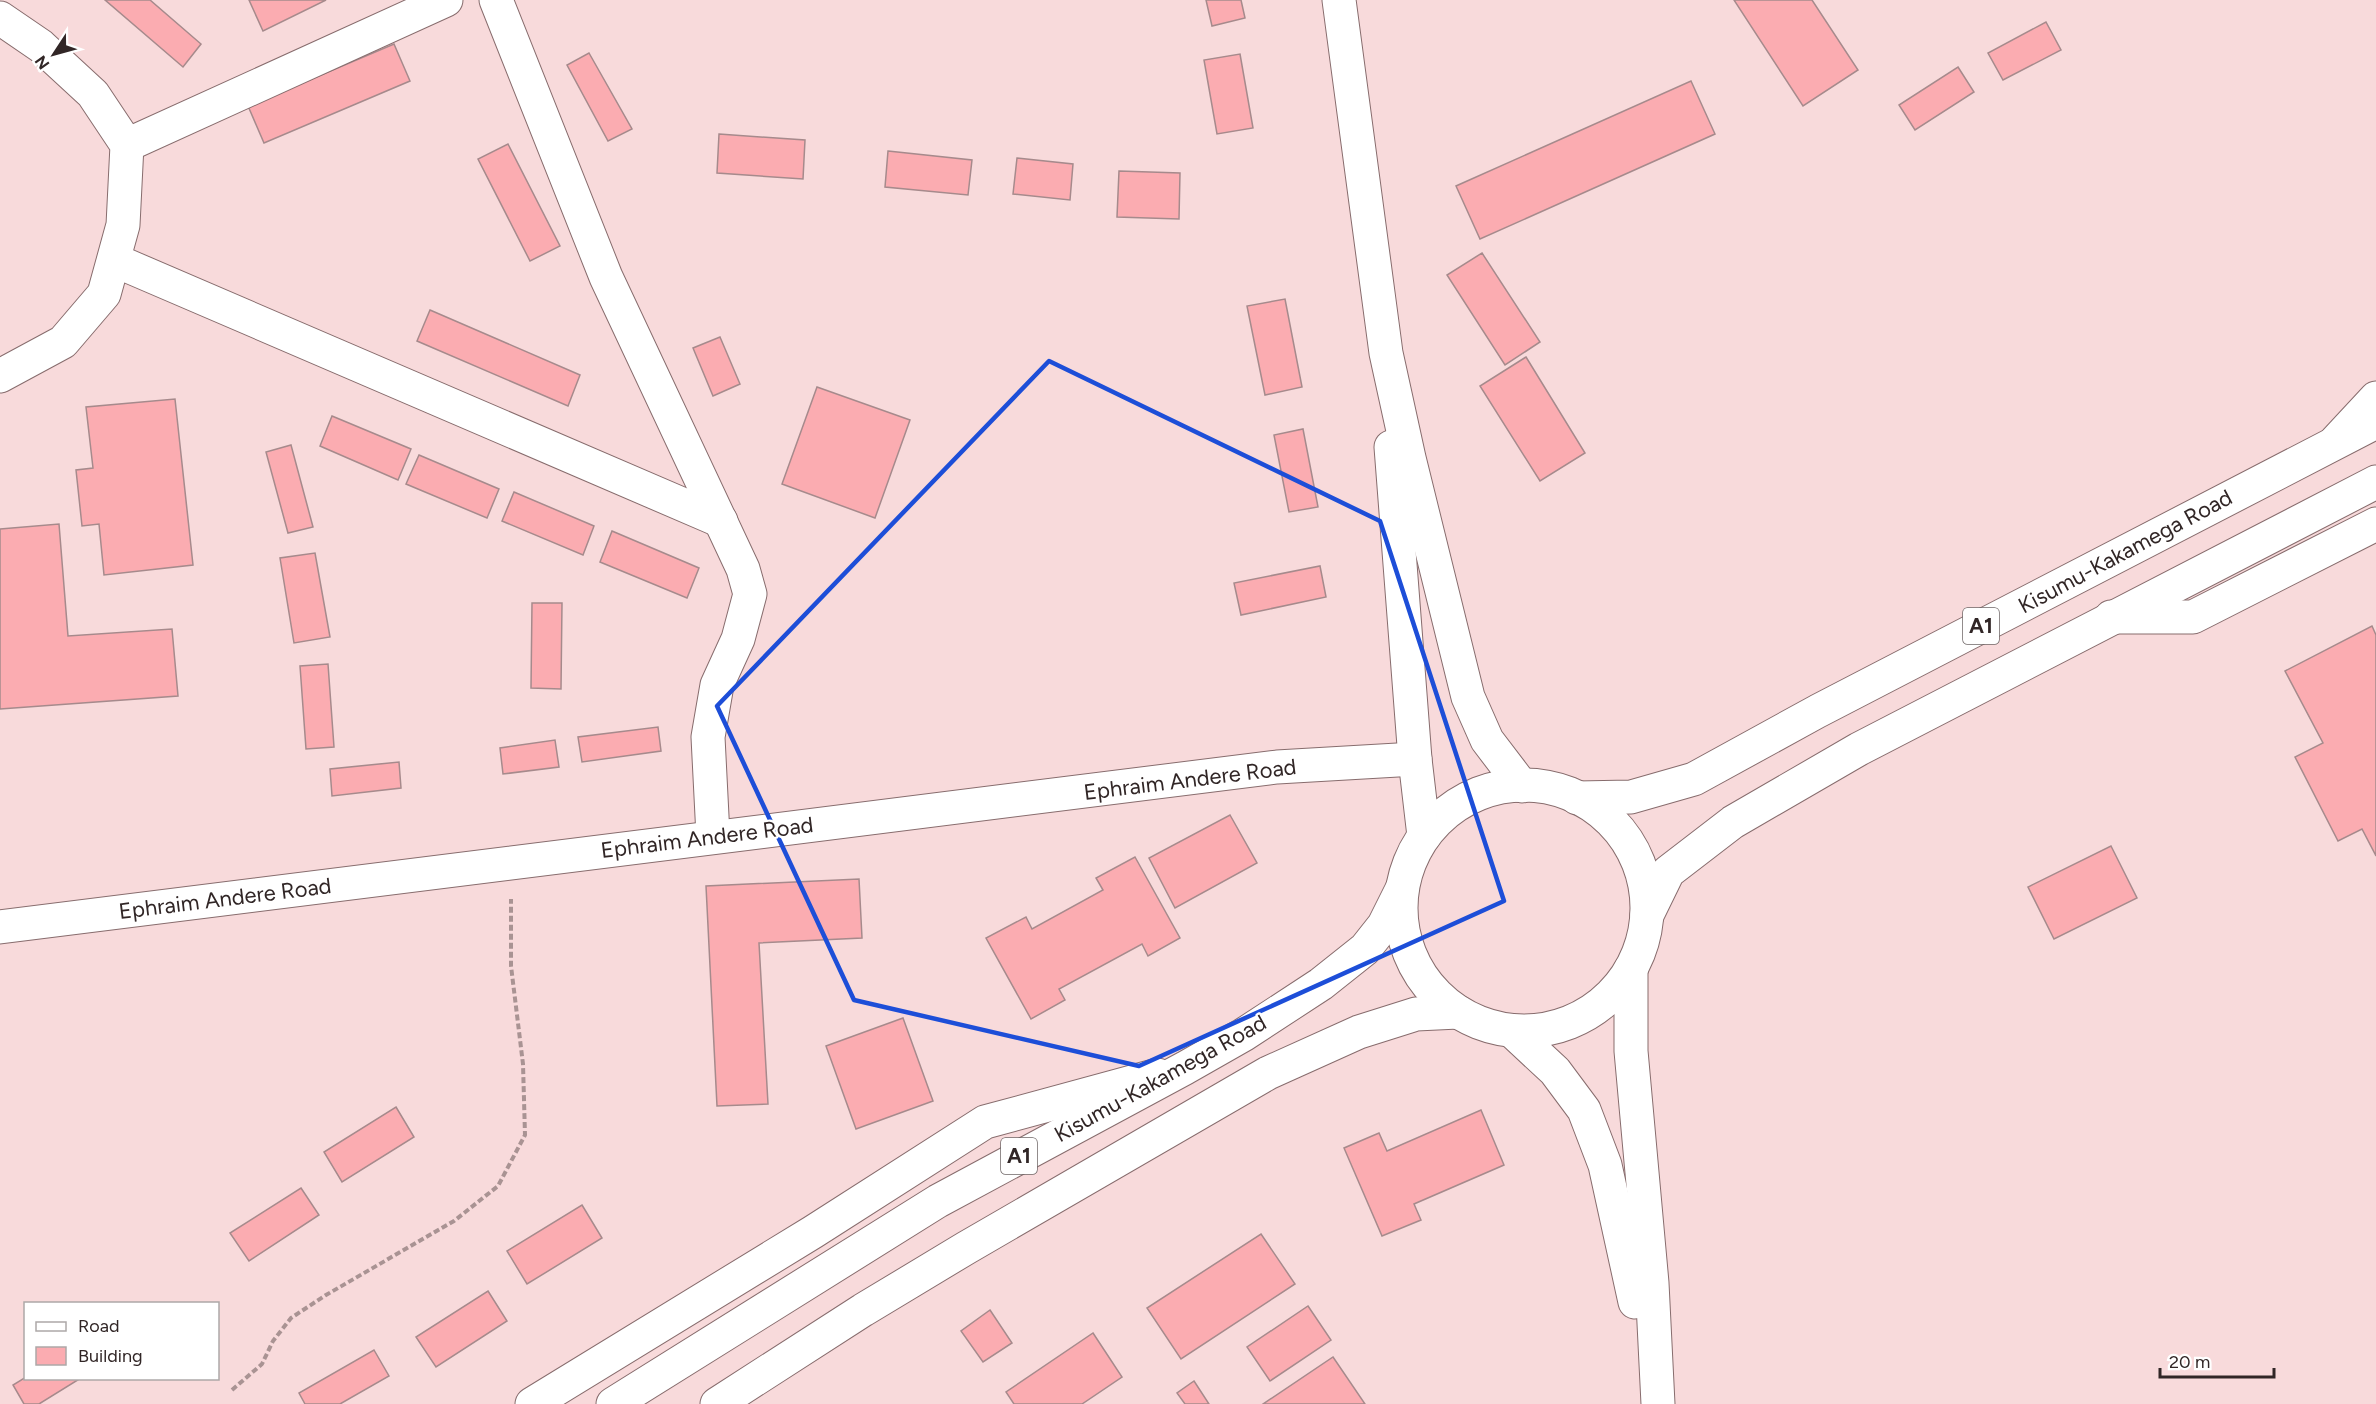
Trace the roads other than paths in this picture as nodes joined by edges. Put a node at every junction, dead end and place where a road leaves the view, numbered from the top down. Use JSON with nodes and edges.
{"nodes":[{"id":1,"x":446,"y":0,"type":"edge"},
{"id":2,"x":496,"y":0,"type":"edge"},
{"id":3,"x":1338,"y":0,"type":"edge"},
{"id":4,"x":0,"y":18,"type":"edge"},
{"id":5,"x":127,"y":145,"type":"junction"},
{"id":6,"x":114,"y":260,"type":"junction"},
{"id":7,"x":1386,"y":353,"type":"junction"},
{"id":8,"x":0,"y":376,"type":"edge"},
{"id":9,"x":2376,"y":398,"type":"edge"},
{"id":10,"x":2376,"y":422,"type":"edge"},
{"id":11,"x":2336,"y":441,"type":"junction"},
{"id":12,"x":2376,"y":482,"type":"edge"},
{"id":13,"x":721,"y":520,"type":"junction"},
{"id":14,"x":2376,"y":524,"type":"edge"},
{"id":15,"x":2111,"y":617,"type":"junction"},
{"id":16,"x":1415,"y":759,"type":"junction"},
{"id":17,"x":1522,"y":786,"type":"junction"},
{"id":18,"x":1577,"y":798,"type":"junction"},
{"id":19,"x":714,"y":836,"type":"junction"},
{"id":20,"x":1424,"y":836,"type":"junction"},
{"id":21,"x":1402,"y":889,"type":"junction"},
{"id":22,"x":1647,"y":915,"type":"junction"},
{"id":23,"x":0,"y":927,"type":"edge"},
{"id":24,"x":1631,"y":969,"type":"junction"},
{"id":25,"x":1458,"y":1012,"type":"junction"},
{"id":26,"x":1512,"y":1031,"type":"junction"},
{"id":27,"x":1185,"y":1068,"type":"junction"},
{"id":28,"x":532,"y":1404,"type":"edge"},
{"id":29,"x":613,"y":1404,"type":"edge"},
{"id":30,"x":717,"y":1404,"type":"edge"},
{"id":31,"x":1656,"y":1404,"type":"edge"}],
"edges":[{"from":1,"to":5,"type":"main road"},
{"from":2,"to":13,"type":"main road"},
{"from":3,"to":7,"type":"main road"},
{"from":4,"to":5,"type":"main road"},
{"from":5,"to":6,"type":"main road"},
{"from":6,"to":8,"type":"main road"},
{"from":6,"to":13,"type":"main road"},
{"from":7,"to":16,"type":"main road"},
{"from":7,"to":17,"type":"main road"},
{"from":9,"to":11,"type":"main road"},
{"from":10,"to":11,"type":"main road","name":"Kisumu-Kakamega Road","number":"A1"},
{"from":11,"to":18,"type":"main road","name":"Kisumu-Kakamega Road","number":"A1"},
{"from":12,"to":15,"type":"main road","number":"A1"},
{"from":13,"to":19,"type":"main road"},
{"from":14,"to":15,"type":"main road"},
{"from":15,"to":22,"type":"main road","number":"A1"},
{"from":16,"to":19,"type":"main road","name":"Ephraim Andere Road"},
{"from":16,"to":20,"type":"main road"},
{"from":17,"to":18,"type":"main road"},
{"from":17,"to":20,"type":"main road"},
{"from":18,"to":22,"type":"main road"},
{"from":19,"to":23,"type":"main road","name":"Ephraim Andere Road"},
{"from":20,"to":21,"type":"main road"},
{"from":21,"to":25,"type":"main road"},
{"from":21,"to":27,"type":"main road","name":"Kisumu-Kakamega Road","number":"A1"},
{"from":22,"to":24,"type":"main road"},
{"from":24,"to":26,"type":"main road"},
{"from":24,"to":31,"type":"main road"},
{"from":25,"to":26,"type":"main road"},
{"from":25,"to":30,"type":"main road","number":"A1"},
{"from":26,"to":31,"type":"main road"},
{"from":27,"to":28,"type":"main road"},
{"from":27,"to":29,"type":"main road","name":"Kisumu-Kakamega Road","number":"A1"}]}
